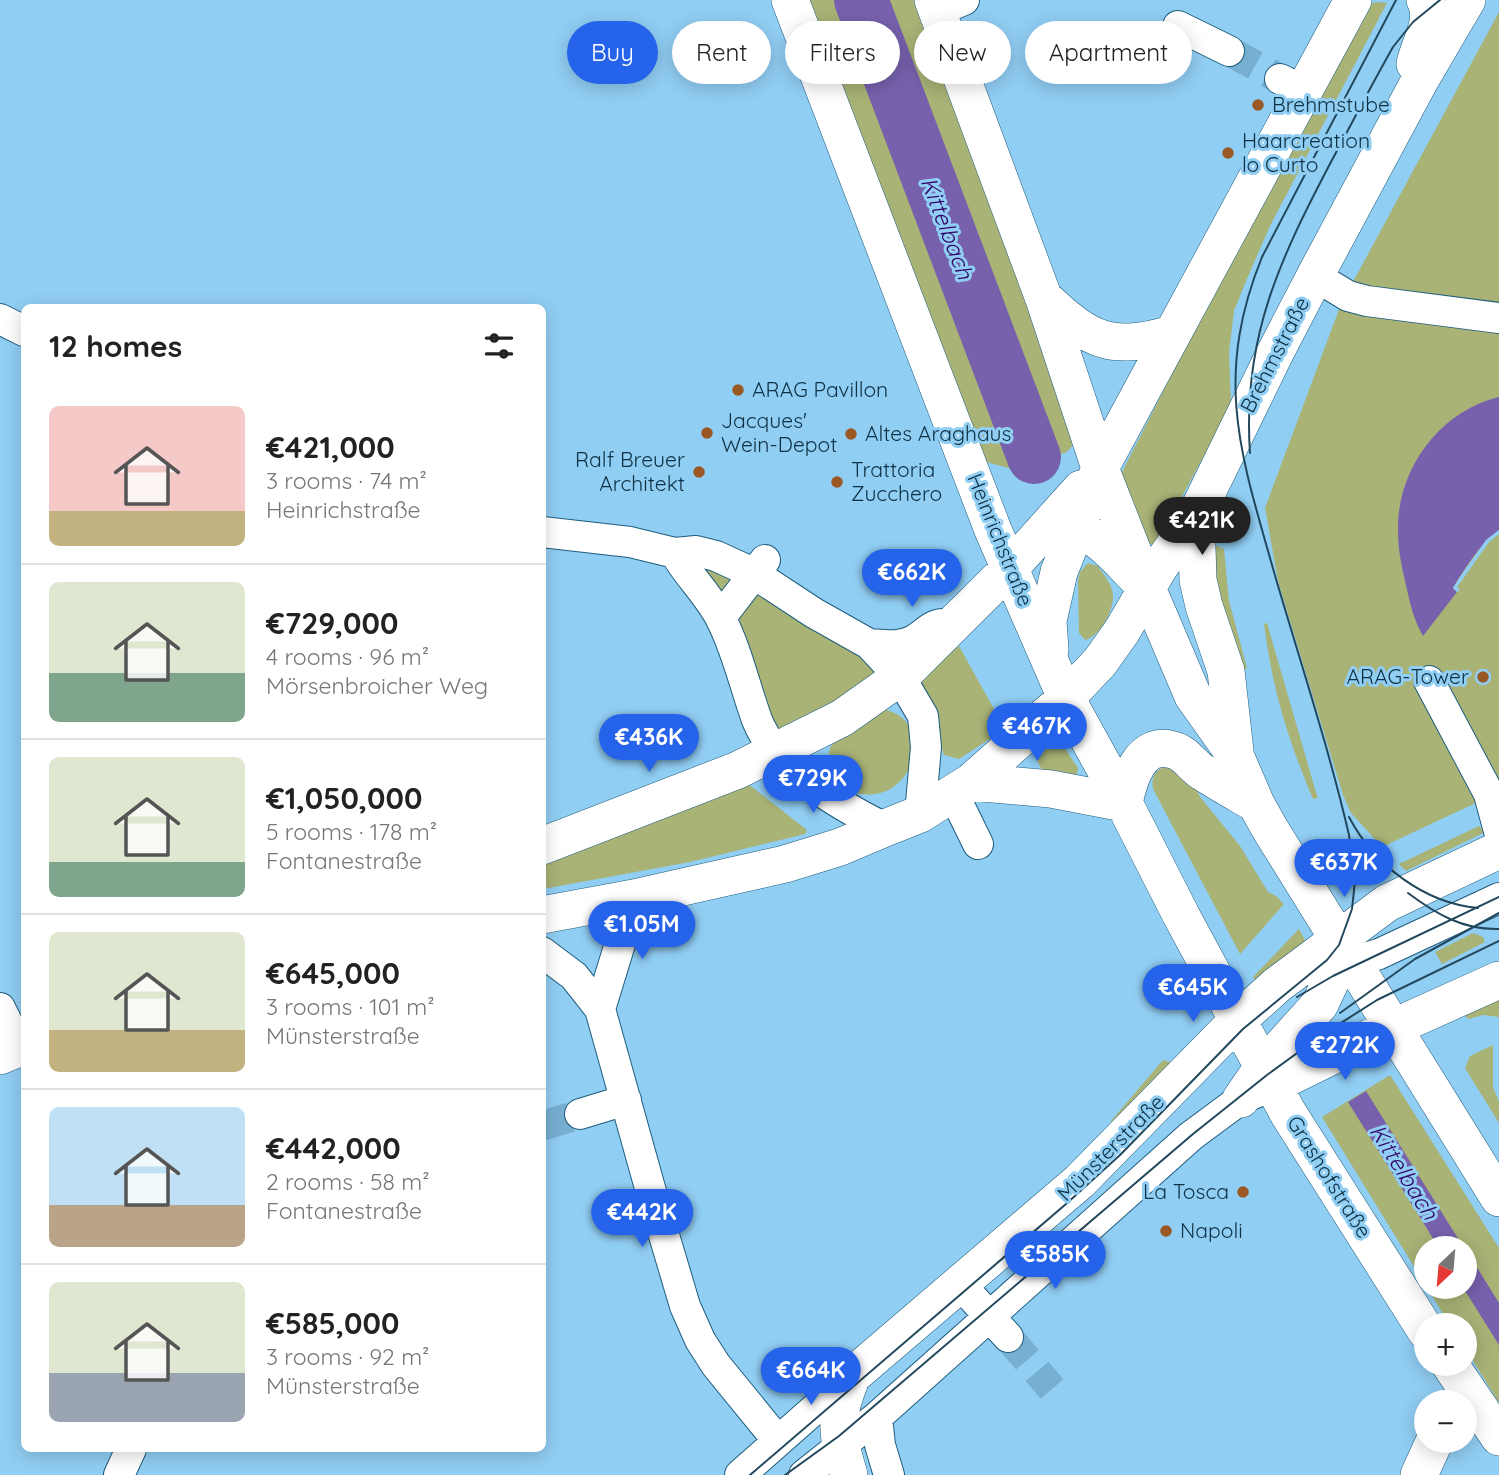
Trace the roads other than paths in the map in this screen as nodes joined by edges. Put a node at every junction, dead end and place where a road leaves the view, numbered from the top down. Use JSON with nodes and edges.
{"nodes":[{"id":1,"x":790,"y":0,"type":"edge"},
{"id":2,"x":1353,"y":0,"type":"edge"},
{"id":3,"x":1425,"y":0,"type":"edge"},
{"id":4,"x":1467,"y":0,"type":"edge"},
{"id":5,"x":945,"y":4,"type":"edge"},
{"id":6,"x":1192,"y":33,"type":"edge"},
{"id":7,"x":1229,"y":51,"type":"tunnel mouth"},
{"id":8,"x":1419,"y":82,"type":"junction"},
{"id":9,"x":1315,"y":276,"type":"junction"},
{"id":10,"x":1044,"y":299,"type":"junction"},
{"id":11,"x":1499,"y":318,"type":"edge"},
{"id":12,"x":0,"y":319,"type":"edge"},
{"id":13,"x":21,"y":330,"type":"edge"},
{"id":14,"x":1172,"y":334,"type":"junction"},
{"id":15,"x":1100,"y":468,"type":"junction"},
{"id":16,"x":1196,"y":515,"type":"junction"},
{"id":17,"x":1076,"y":528,"type":"junction"},
{"id":18,"x":546,"y":532,"type":"edge"},
{"id":19,"x":1040,"y":535,"type":"junction"},
{"id":20,"x":674,"y":553,"type":"junction"},
{"id":21,"x":759,"y":566,"type":"junction"},
{"id":22,"x":1010,"y":568,"type":"junction"},
{"id":23,"x":1147,"y":588,"type":"junction"},
{"id":24,"x":720,"y":617,"type":"junction"},
{"id":25,"x":956,"y":623,"type":"junction"},
{"id":26,"x":869,"y":644,"type":"junction"},
{"id":27,"x":1051,"y":662,"type":"junction"},
{"id":28,"x":901,"y":677,"type":"junction"},
{"id":29,"x":1429,"y":681,"type":"dead end"},
{"id":30,"x":1066,"y":698,"type":"junction"},
{"id":31,"x":776,"y":753,"type":"junction"},
{"id":32,"x":1235,"y":755,"type":"junction"},
{"id":33,"x":962,"y":789,"type":"junction"},
{"id":34,"x":1124,"y":803,"type":"junction"},
{"id":35,"x":1256,"y":804,"type":"junction"},
{"id":36,"x":920,"y":814,"type":"junction"},
{"id":37,"x":885,"y":828,"type":"junction"},
{"id":38,"x":1499,"y":831,"type":"edge"},
{"id":39,"x":546,"y":844,"type":"edge"},
{"id":40,"x":978,"y":844,"type":"dead end"},
{"id":41,"x":1499,"y":850,"type":"edge"},
{"id":42,"x":634,"y":898,"type":"junction"},
{"id":43,"x":1499,"y":898,"type":"edge"},
{"id":44,"x":546,"y":914,"type":"edge"},
{"id":45,"x":546,"y":955,"type":"edge"},
{"id":46,"x":1343,"y":956,"type":"junction"},
{"id":47,"x":1499,"y":980,"type":"edge"},
{"id":48,"x":0,"y":1008,"type":"edge"},
{"id":49,"x":600,"y":1009,"type":"junction"},
{"id":50,"x":1238,"y":1020,"type":"junction"},
{"id":51,"x":1394,"y":1028,"type":"junction"},
{"id":52,"x":15,"y":1050,"type":"edge"},
{"id":53,"x":1259,"y":1084,"type":"junction"},
{"id":54,"x":626,"y":1100,"type":"junction"},
{"id":55,"x":580,"y":1114,"type":"tunnel mouth"},
{"id":56,"x":1499,"y":1198,"type":"edge"},
{"id":57,"x":961,"y":1285,"type":"junction"},
{"id":58,"x":1415,"y":1313,"type":"edge"},
{"id":59,"x":998,"y":1327,"type":"junction"},
{"id":60,"x":852,"y":1376,"type":"junction"},
{"id":61,"x":1458,"y":1376,"type":"edge"},
{"id":62,"x":877,"y":1417,"type":"junction"},
{"id":63,"x":1499,"y":1437,"type":"edge"},
{"id":64,"x":778,"y":1441,"type":"junction"},
{"id":65,"x":130,"y":1452,"type":"edge"},
{"id":66,"x":1430,"y":1453,"type":"edge"},
{"id":67,"x":845,"y":1460,"type":"edge"},
{"id":68,"x":119,"y":1475,"type":"edge"},
{"id":69,"x":740,"y":1475,"type":"edge"},
{"id":70,"x":804,"y":1475,"type":"edge"},
{"id":71,"x":889,"y":1475,"type":"edge"},
{"id":72,"x":1419,"y":1475,"type":"edge"}],
"edges":[{"from":1,"to":22,"type":"main road","name":"Heinrichstraße"},
{"from":2,"to":14,"type":"main road"},
{"from":3,"to":8,"type":"main road"},
{"from":4,"to":8,"type":"main road","name":"Brehmstraße"},
{"from":5,"to":10,"type":"main road"},
{"from":6,"to":7,"type":"street"},
{"from":8,"to":9,"type":"main road","name":"Brehmstraße"},
{"from":9,"to":11,"type":"street"},
{"from":9,"to":16,"type":"main road","name":"Brehmstraße"},
{"from":10,"to":14,"type":"main road"},
{"from":10,"to":15,"type":"main road"},
{"from":12,"to":13,"type":"street"},
{"from":14,"to":15,"type":"main road"},
{"from":15,"to":17,"type":"main road"},
{"from":15,"to":19,"type":"main road"},
{"from":15,"to":23,"type":"main road"},
{"from":16,"to":23,"type":"main road","name":"Brehmstraße"},
{"from":16,"to":32,"type":"main road"},
{"from":17,"to":19,"type":"main road"},
{"from":17,"to":23,"type":"main road"},
{"from":17,"to":27,"type":"main road"},
{"from":18,"to":20,"type":"street"},
{"from":19,"to":22,"type":"main road"},
{"from":20,"to":21,"type":"street"},
{"from":20,"to":24,"type":"street"},
{"from":21,"to":24,"type":"street"},
{"from":21,"to":26,"type":"street"},
{"from":22,"to":25,"type":"main road"},
{"from":22,"to":27,"type":"main road","name":"Heinrichstraße"},
{"from":23,"to":30,"type":"main road","name":"Brehmstraße"},
{"from":23,"to":32,"type":"main road"},
{"from":24,"to":31,"type":"street"},
{"from":25,"to":26,"type":"street"},
{"from":25,"to":28,"type":"main road"},
{"from":26,"to":28,"type":"street"},
{"from":27,"to":30,"type":"main road","name":"Heinrichstraße"},
{"from":28,"to":31,"type":"main road"},
{"from":28,"to":36,"type":"street"},
{"from":29,"to":38,"type":"street"},
{"from":30,"to":33,"type":"main road","name":"Brehmstraße"},
{"from":30,"to":34,"type":"main road","name":"Heinrichstraße"},
{"from":31,"to":37,"type":"street"},
{"from":31,"to":39,"type":"main road"},
{"from":32,"to":35,"type":"main road"},
{"from":33,"to":34,"type":"main road"},
{"from":33,"to":36,"type":"main road","name":"Brehmstraße"},
{"from":33,"to":40,"type":"street"},
{"from":34,"to":35,"type":"main road"},
{"from":34,"to":50,"type":"main road","name":"Heinrichstraße"},
{"from":35,"to":46,"type":"main road"},
{"from":36,"to":37,"type":"main road","name":"Brehmstraße"},
{"from":37,"to":42,"type":"main road","name":"Brehmstraße"},
{"from":41,"to":46,"type":"main road","name":"Münsterstraße"},
{"from":42,"to":44,"type":"main road","name":"Brehmstraße"},
{"from":42,"to":49,"type":"street"},
{"from":43,"to":46,"type":"street"},
{"from":45,"to":49,"type":"street"},
{"from":46,"to":50,"type":"main road","name":"Münsterstraße"},
{"from":46,"to":51,"type":"main road"},
{"from":46,"to":53,"type":"main road"},
{"from":47,"to":51,"type":"main road","name":"Münsterstraße"},
{"from":48,"to":52,"type":"street"},
{"from":49,"to":54,"type":"street"},
{"from":50,"to":53,"type":"main road","name":"Grashofstraße"},
{"from":50,"to":57,"type":"main road","name":"Münsterstraße"},
{"from":51,"to":53,"type":"main road","name":"Münsterstraße"},
{"from":51,"to":56,"type":"main road"},
{"from":53,"to":58,"type":"main road","name":"Grashofstraße"},
{"from":53,"to":59,"type":"street","name":"Münsterstraße"},
{"from":54,"to":55,"type":"street"},
{"from":54,"to":64,"type":"street"},
{"from":57,"to":59,"type":"street"},
{"from":57,"to":60,"type":"main road","name":"Münsterstraße"},
{"from":59,"to":62,"type":"street","name":"Münsterstraße"},
{"from":60,"to":64,"type":"street","name":"Münsterstraße"},
{"from":60,"to":67,"type":"main road"},
{"from":61,"to":63,"type":"main road"},
{"from":62,"to":67,"type":"street","name":"Münsterstraße"},
{"from":62,"to":71,"type":"street"},
{"from":64,"to":69,"type":"street","name":"Münsterstraße"},
{"from":65,"to":68,"type":"street"},
{"from":66,"to":72,"type":"main road"},
{"from":67,"to":70,"type":"street","name":"Münsterstraße"}]}
